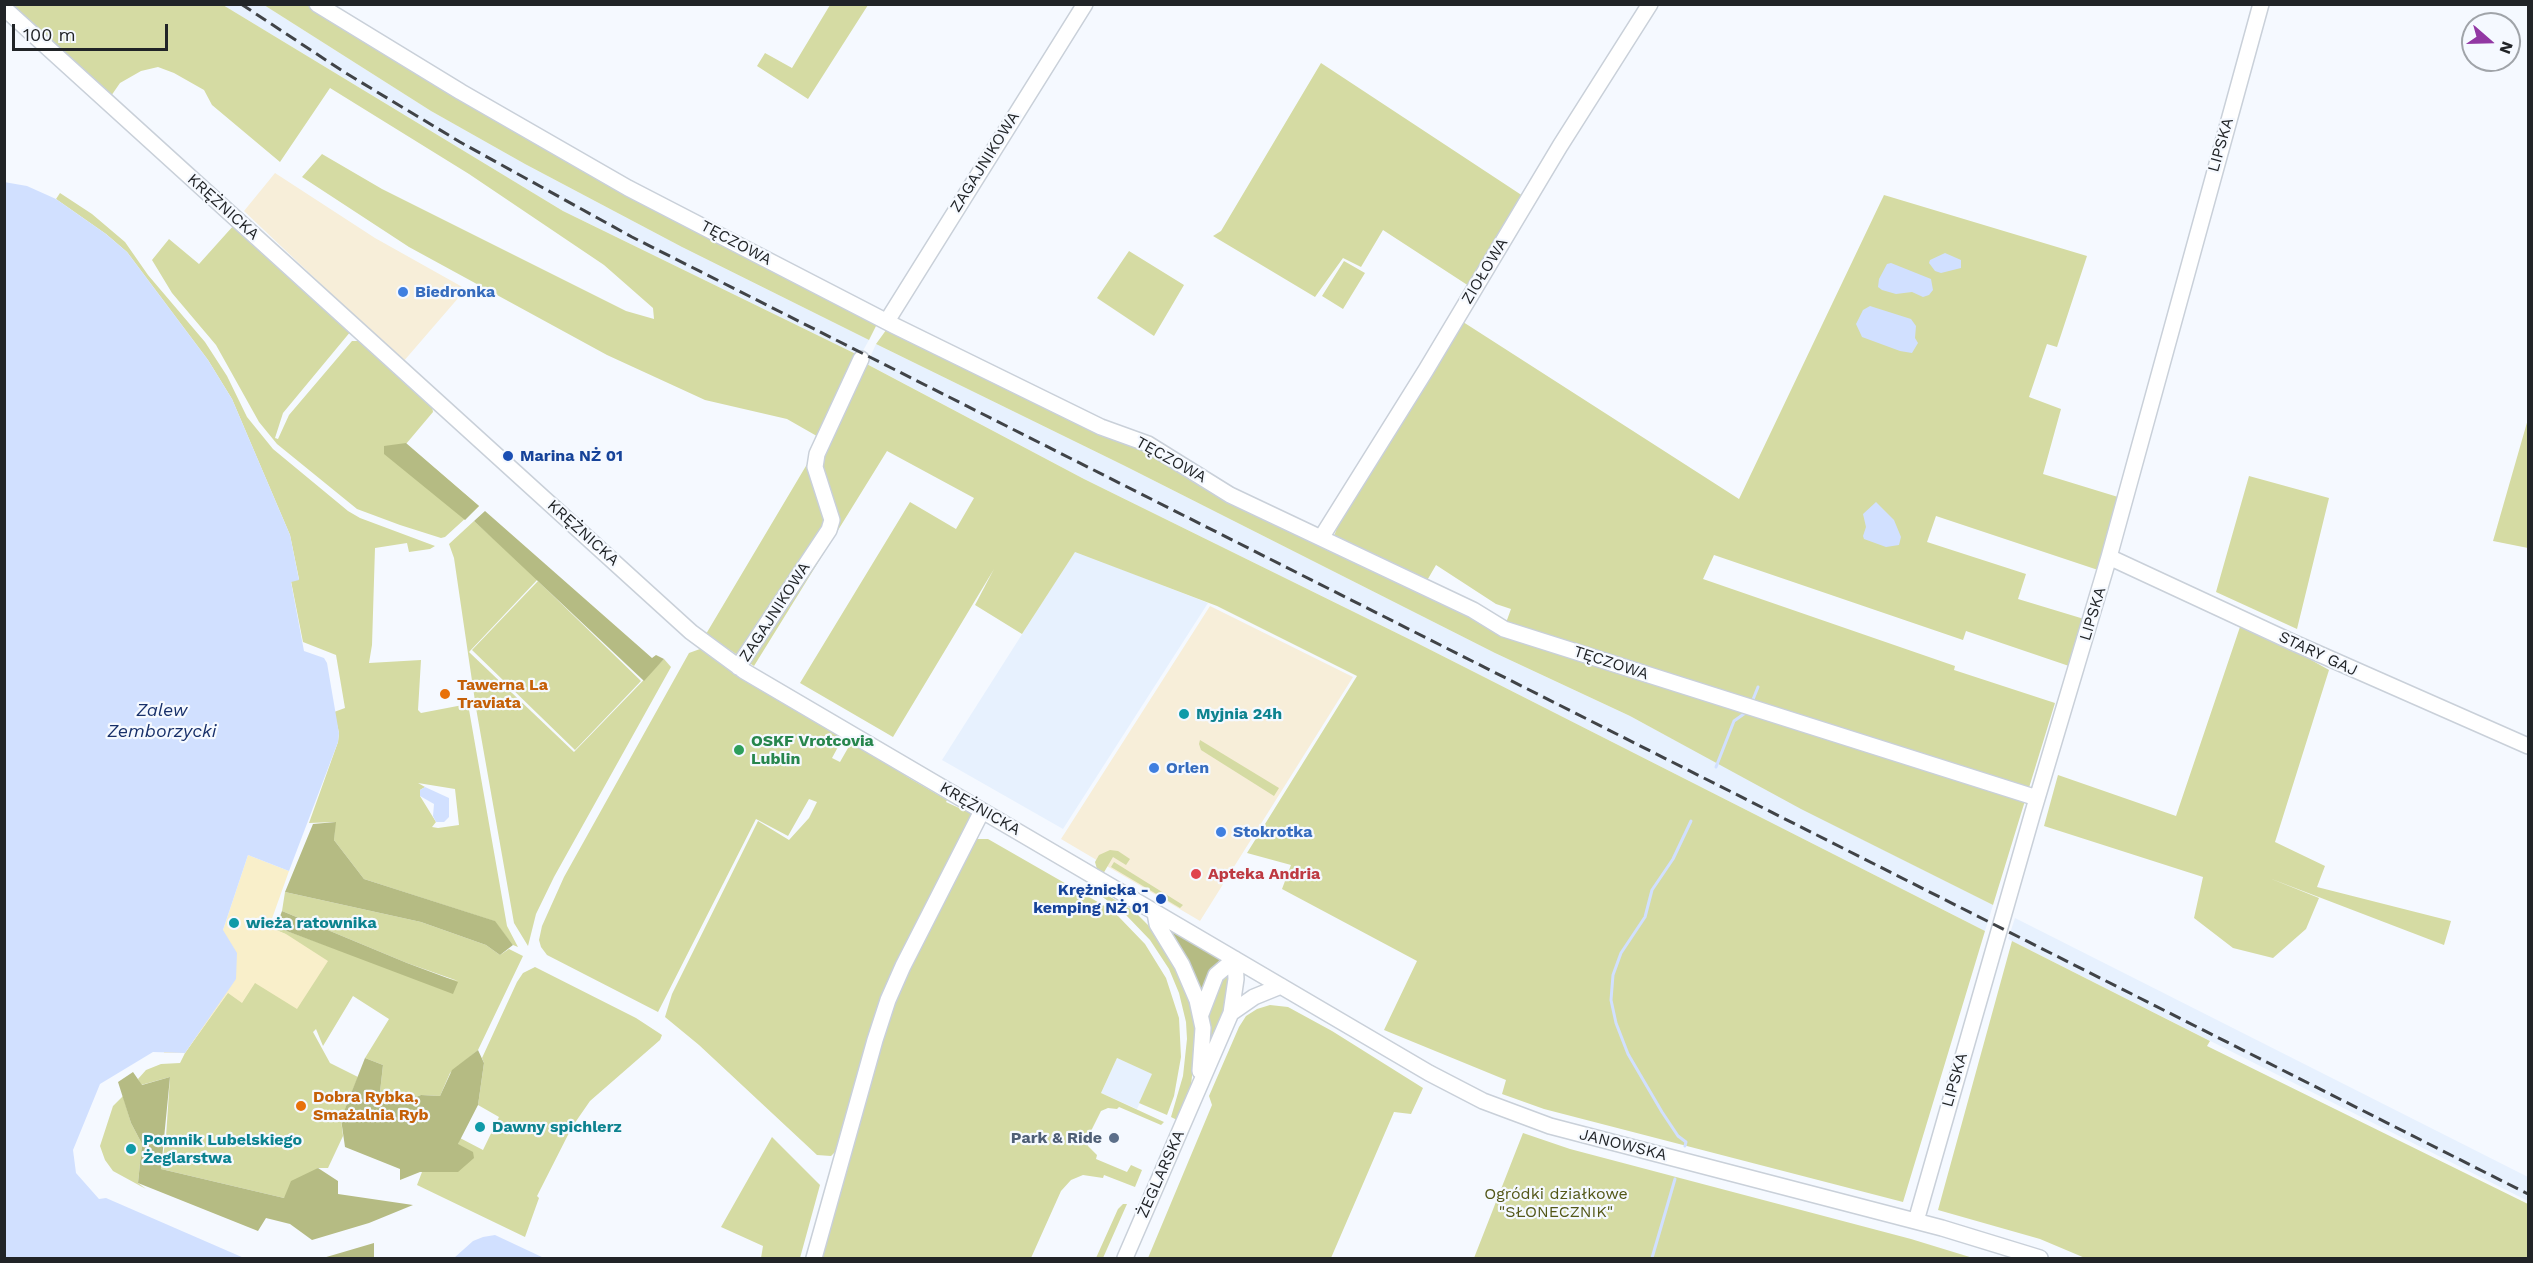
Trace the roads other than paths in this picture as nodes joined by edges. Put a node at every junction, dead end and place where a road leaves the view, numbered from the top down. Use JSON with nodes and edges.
{"nodes":[{"id":1,"x":316,"y":4,"type":"edge"},
{"id":2,"x":1085,"y":4,"type":"edge"},
{"id":3,"x":1650,"y":4,"type":"edge"},
{"id":4,"x":2261,"y":4,"type":"edge"},
{"id":5,"x":4,"y":8,"type":"edge"},
{"id":6,"x":887,"y":321,"type":"junction"},
{"id":7,"x":861,"y":359,"type":"dead end"},
{"id":8,"x":1321,"y":538,"type":"junction"},
{"id":9,"x":2109,"y":557,"type":"junction"},
{"id":10,"x":738,"y":667,"type":"junction"},
{"id":11,"x":2529,"y":746,"type":"edge"},
{"id":12,"x":2037,"y":798,"type":"junction"},
{"id":13,"x":982,"y":811,"type":"junction"},
{"id":14,"x":1155,"y":913,"type":"junction"},
{"id":15,"x":1235,"y":959,"type":"junction"},
{"id":16,"x":1281,"y":986,"type":"junction"},
{"id":17,"x":1231,"y":1013,"type":"junction"},
{"id":18,"x":1201,"y":1014,"type":"junction"},
{"id":19,"x":1196,"y":1089,"type":"junction"},
{"id":20,"x":1916,"y":1221,"type":"junction"},
{"id":21,"x":814,"y":1258,"type":"edge"},
{"id":22,"x":1125,"y":1258,"type":"edge"},
{"id":23,"x":2040,"y":1258,"type":"edge"}],
"edges":[{"from":1,"to":6,"type":"street","name":"TĘCZOWA"},
{"from":2,"to":6,"type":"street","name":"ZAGAJNIKOWA"},
{"from":3,"to":8,"type":"street","name":"ZIOŁOWA"},
{"from":4,"to":9,"type":"street","name":"LIPSKA"},
{"from":5,"to":10,"type":"street","name":"KRĘŻNICKA"},
{"from":6,"to":8,"type":"street","name":"TĘCZOWA"},
{"from":7,"to":10,"type":"street","name":"ZAGAJNIKOWA"},
{"from":8,"to":12,"type":"street","name":"TĘCZOWA"},
{"from":9,"to":11,"type":"street","name":"STARY GAJ"},
{"from":9,"to":12,"type":"street","name":"LIPSKA"},
{"from":10,"to":13,"type":"street","name":"KRĘŻNICKA"},
{"from":12,"to":20,"type":"street","name":"LIPSKA"},
{"from":13,"to":14,"type":"street","name":"KRĘŻNICKA"},
{"from":13,"to":21,"type":"street"},
{"from":14,"to":15,"type":"street","name":"KRĘŻNICKA"},
{"from":14,"to":18,"type":"street","name":"ŻEGLARSKA"},
{"from":15,"to":16,"type":"street","name":"JANOWSKA"},
{"from":15,"to":17,"type":"street","name":"ŻEGLARSKA"},
{"from":15,"to":18,"type":"street","name":"ŻEGLARSKA"},
{"from":16,"to":17,"type":"street"},
{"from":16,"to":20,"type":"street","name":"JANOWSKA"},
{"from":17,"to":19,"type":"street","name":"ŻEGLARSKA"},
{"from":18,"to":19,"type":"street","name":"ŻEGLARSKA"},
{"from":19,"to":22,"type":"street","name":"ŻEGLARSKA"},
{"from":20,"to":23,"type":"street","name":"JANOWSKA"}]}
